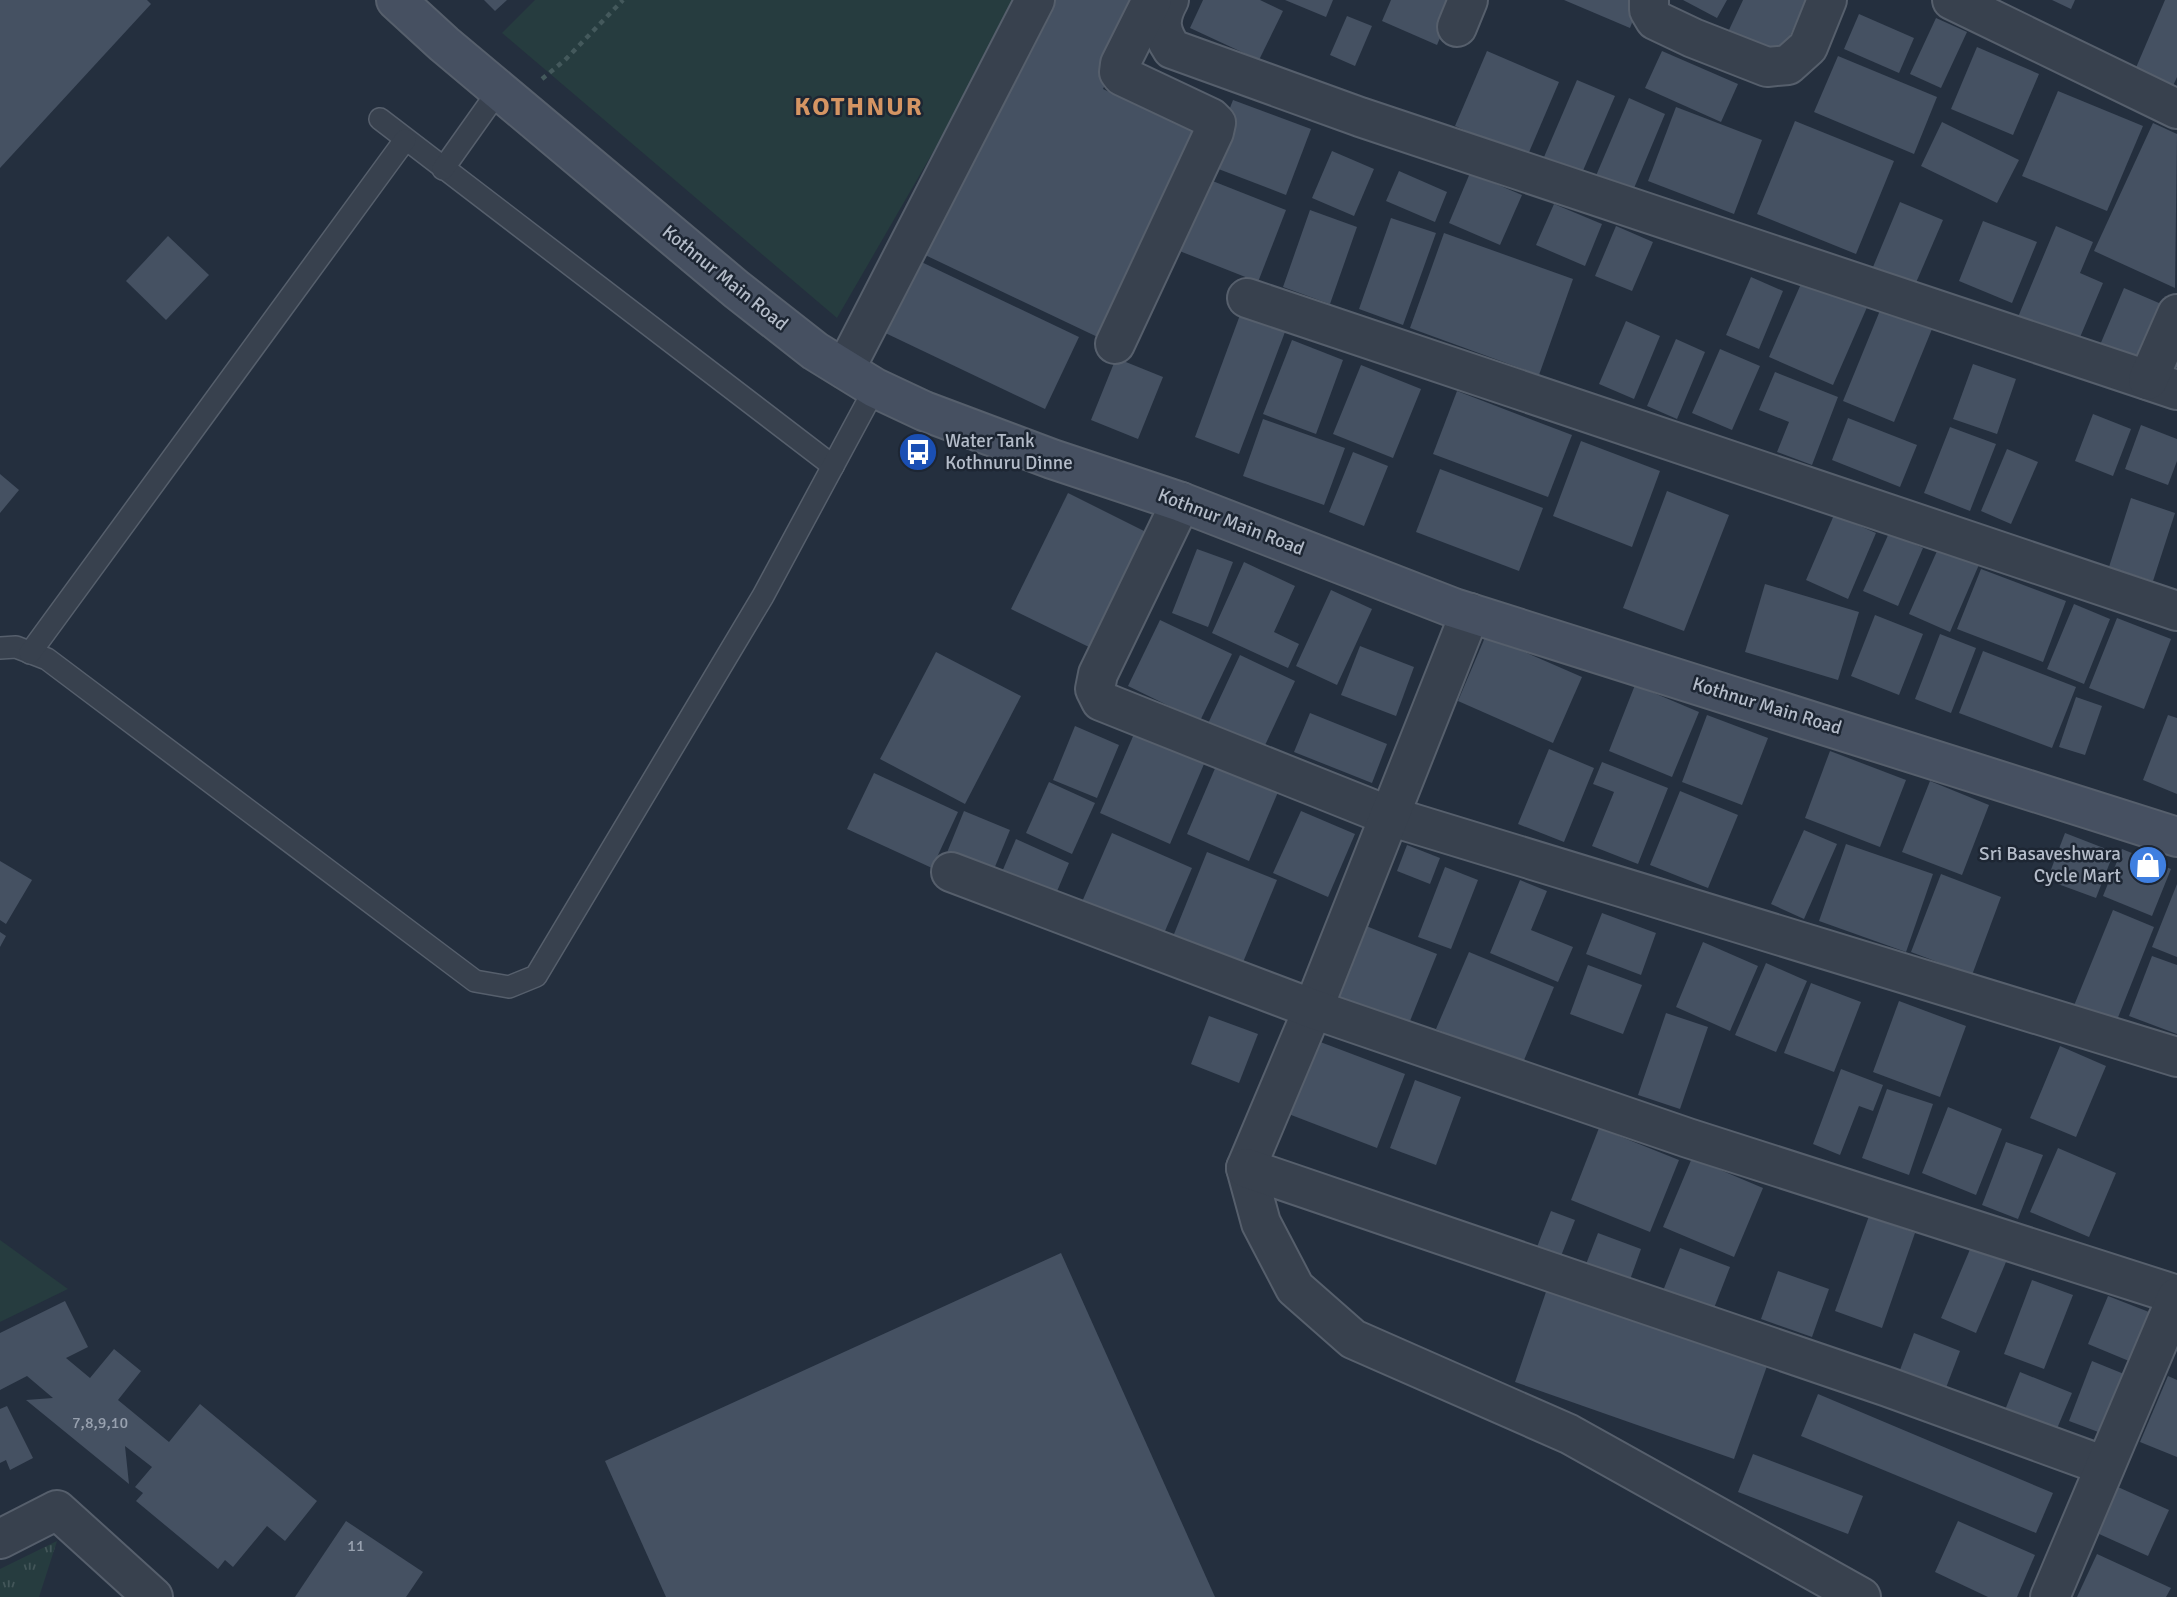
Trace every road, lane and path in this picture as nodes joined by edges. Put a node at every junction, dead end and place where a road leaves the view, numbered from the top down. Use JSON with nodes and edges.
{"nodes":[{"id":1,"x":396,"y":0,"type":"edge"},
{"id":2,"x":623,"y":0,"type":"edge"},
{"id":3,"x":1035,"y":0,"type":"edge"},
{"id":4,"x":1152,"y":0,"type":"edge"},
{"id":5,"x":1169,"y":0,"type":"edge"},
{"id":6,"x":1649,"y":0,"type":"edge"},
{"id":7,"x":1827,"y":0,"type":"edge"},
{"id":8,"x":1952,"y":0,"type":"edge"},
{"id":9,"x":507,"y":96,"type":"junction"},
{"id":10,"x":2177,"y":109,"type":"edge"},
{"id":11,"x":380,"y":119,"type":"dead end"},
{"id":12,"x":405,"y":140,"type":"junction"},
{"id":13,"x":443,"y":169,"type":"junction"},
{"id":14,"x":1247,"y":298,"type":"dead end"},
{"id":15,"x":2177,"y":314,"type":"edge"},
{"id":16,"x":1115,"y":344,"type":"dead end"},
{"id":17,"x":860,"y":379,"type":"junction"},
{"id":18,"x":2163,"y":385,"type":"edge"},
{"id":19,"x":833,"y":466,"type":"junction"},
{"id":20,"x":1181,"y":502,"type":"junction"},
{"id":21,"x":2177,"y":611,"type":"edge"},
{"id":22,"x":1470,"y":613,"type":"junction"},
{"id":23,"x":0,"y":648,"type":"edge"},
{"id":24,"x":30,"y":653,"type":"junction"},
{"id":25,"x":1389,"y":816,"type":"junction"},
{"id":26,"x":2177,"y":837,"type":"edge"},
{"id":27,"x":951,"y":872,"type":"dead end"},
{"id":28,"x":1312,"y":1009,"type":"junction"},
{"id":29,"x":2177,"y":1057,"type":"edge"},
{"id":30,"x":1245,"y":1168,"type":"junction"},
{"id":31,"x":2177,"y":1296,"type":"edge"},
{"id":32,"x":2105,"y":1466,"type":"junction"},
{"id":33,"x":0,"y":1539,"type":"edge"},
{"id":34,"x":152,"y":1597,"type":"edge"},
{"id":35,"x":1861,"y":1597,"type":"edge"},
{"id":36,"x":2050,"y":1597,"type":"edge"}],
"edges":[{"from":1,"to":9,"type":"main road","name":"Kothnur Main Road"},
{"from":2,"to":9,"type":"path"},
{"from":3,"to":17,"type":"street"},
{"from":4,"to":16,"type":"street"},
{"from":5,"to":18,"type":"street"},
{"from":6,"to":7,"type":"street"},
{"from":8,"to":10,"type":"street"},
{"from":9,"to":13,"type":"lane"},
{"from":9,"to":17,"type":"main road","name":"Kothnur Main Road"},
{"from":11,"to":12,"type":"lane"},
{"from":12,"to":13,"type":"lane"},
{"from":12,"to":24,"type":"lane"},
{"from":13,"to":19,"type":"lane"},
{"from":14,"to":21,"type":"street"},
{"from":15,"to":18,"type":"street"},
{"from":17,"to":19,"type":"lane"},
{"from":17,"to":20,"type":"main road","name":"Kothnur Main Road"},
{"from":19,"to":24,"type":"lane"},
{"from":20,"to":22,"type":"main road","name":"Kothnur Main Road"},
{"from":20,"to":25,"type":"street"},
{"from":22,"to":25,"type":"street"},
{"from":22,"to":26,"type":"main road","name":"Kothnur Main Road"},
{"from":23,"to":24,"type":"lane"},
{"from":25,"to":28,"type":"street"},
{"from":25,"to":29,"type":"street"},
{"from":27,"to":28,"type":"street"},
{"from":28,"to":30,"type":"street"},
{"from":28,"to":31,"type":"street"},
{"from":30,"to":32,"type":"street"},
{"from":30,"to":35,"type":"street"},
{"from":31,"to":32,"type":"street"},
{"from":32,"to":36,"type":"street"},
{"from":33,"to":34,"type":"street"}]}
